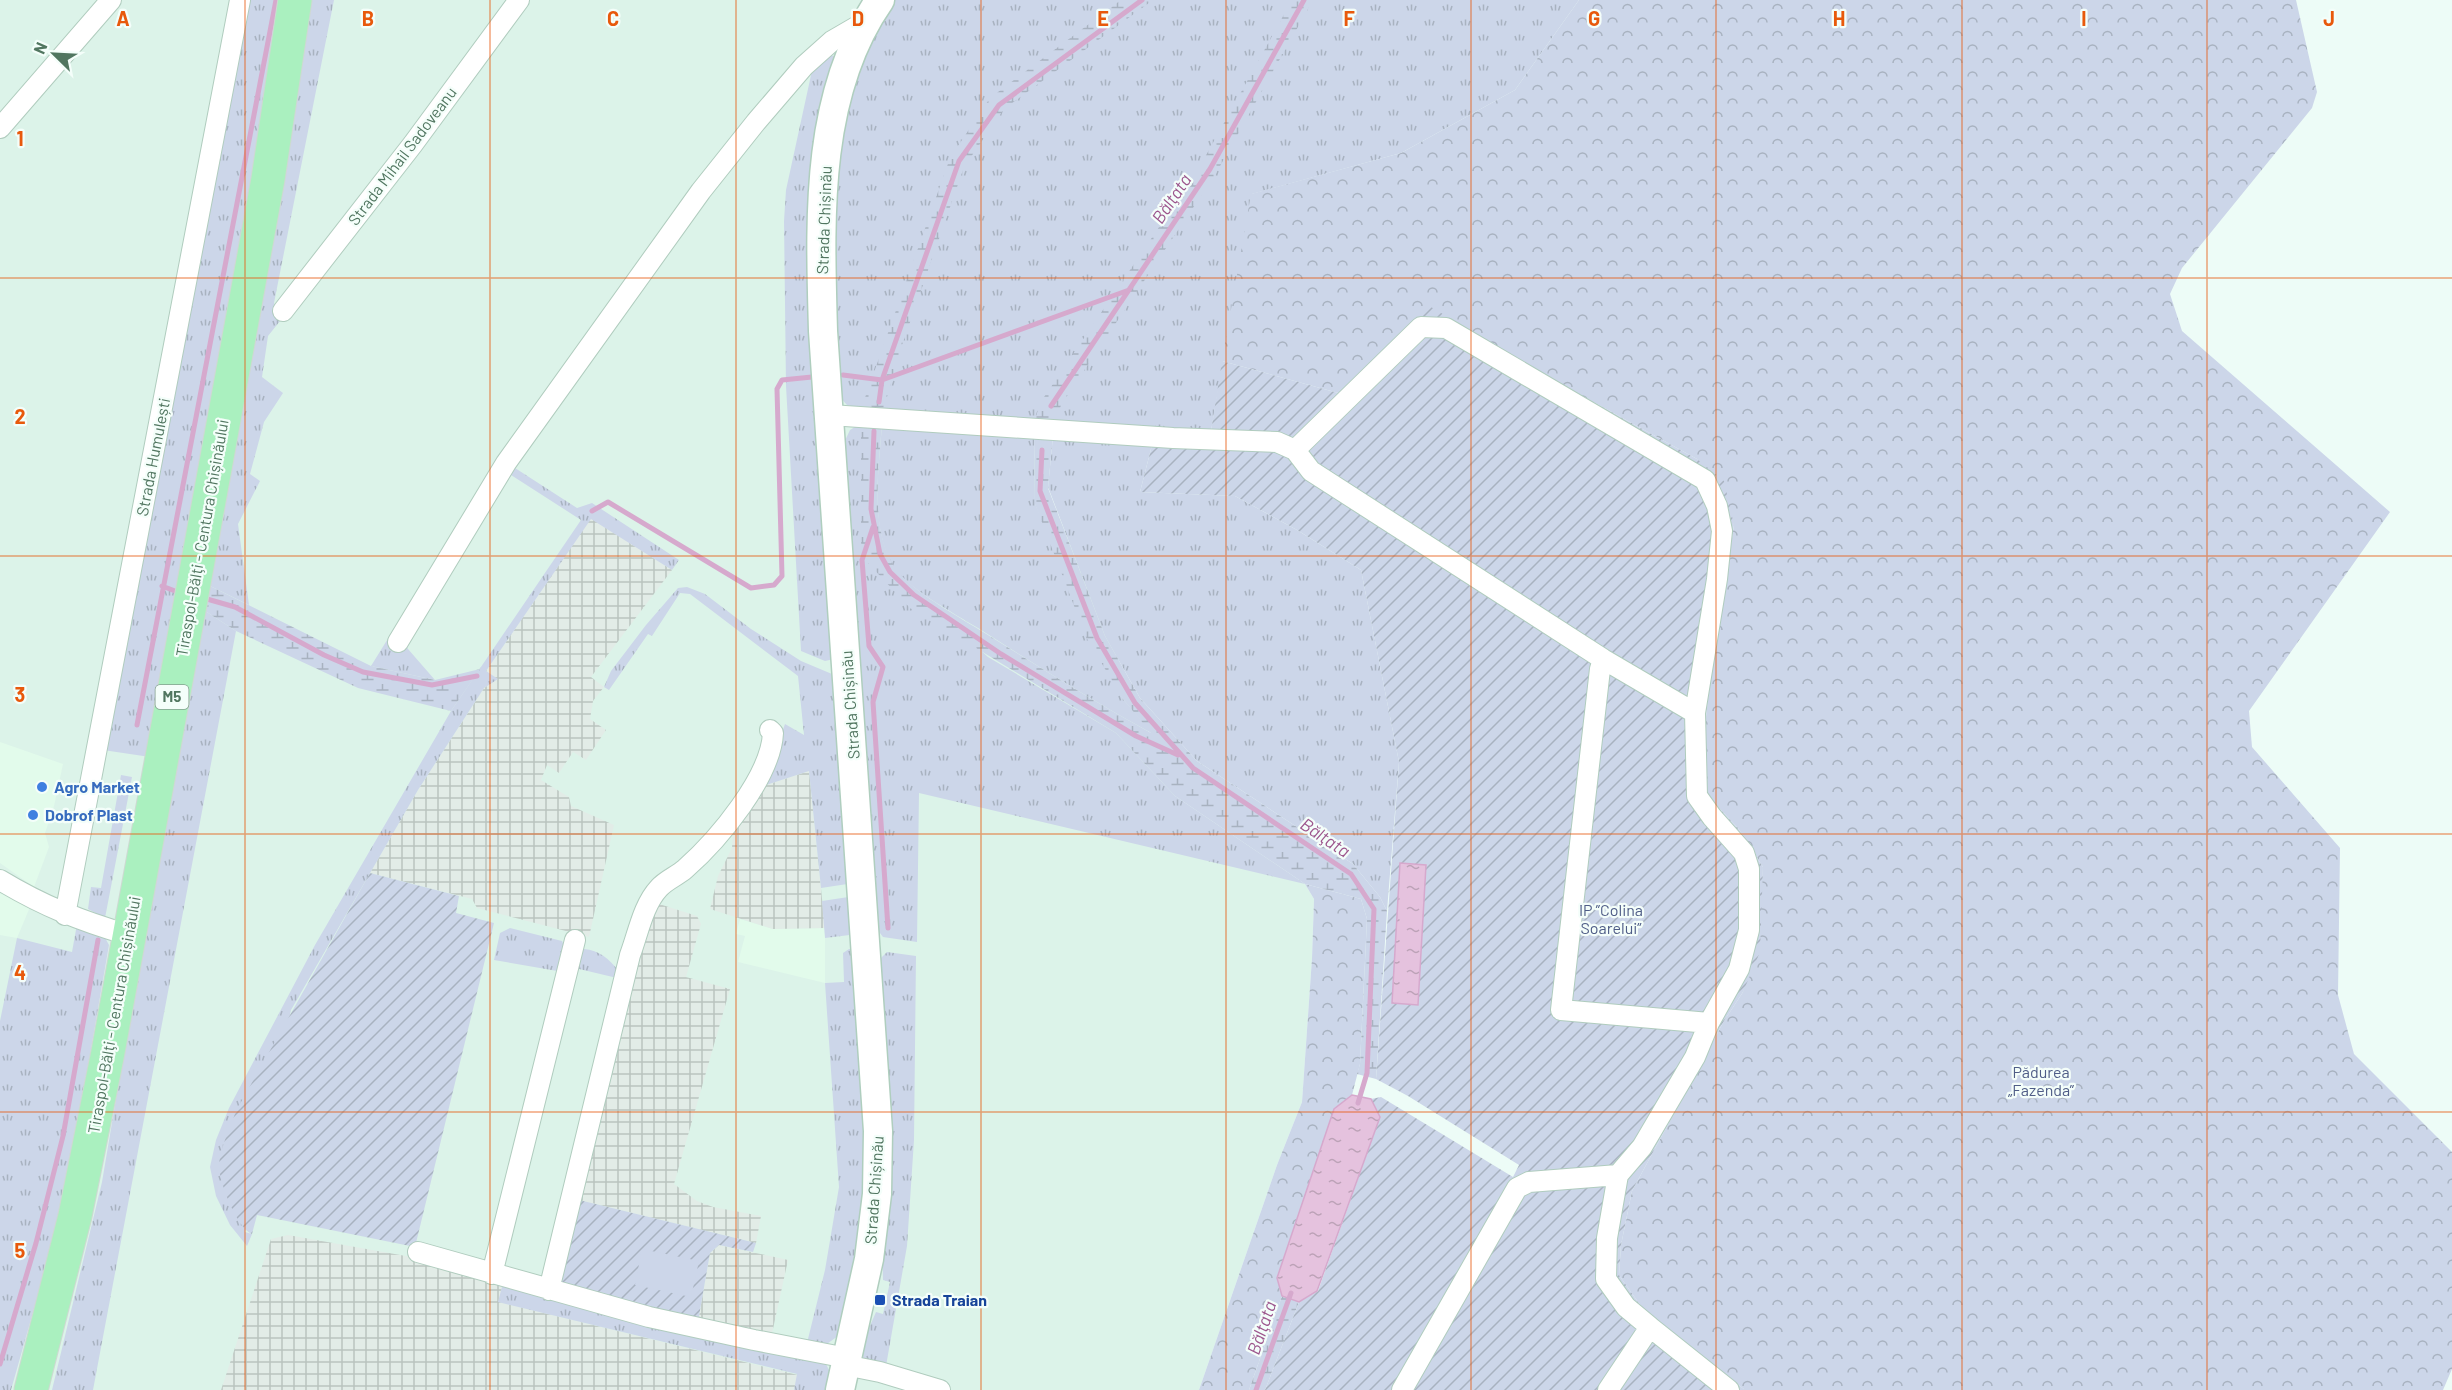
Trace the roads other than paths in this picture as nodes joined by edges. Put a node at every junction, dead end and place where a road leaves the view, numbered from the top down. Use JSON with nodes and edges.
{"nodes":[{"id":1,"x":111,"y":0,"type":"edge"},
{"id":2,"x":240,"y":0,"type":"edge"},
{"id":3,"x":295,"y":0,"type":"edge"},
{"id":4,"x":519,"y":0,"type":"edge"},
{"id":5,"x":879,"y":0,"type":"edge"},
{"id":6,"x":863,"y":23,"type":"junction"},
{"id":7,"x":0,"y":128,"type":"edge"},
{"id":8,"x":283,"y":312,"type":"dead end"},
{"id":9,"x":830,"y":415,"type":"junction"},
{"id":10,"x":1295,"y":450,"type":"junction"},
{"id":11,"x":398,"y":642,"type":"dead end"},
{"id":12,"x":1603,"y":658,"type":"junction"},
{"id":13,"x":1695,"y":712,"type":"junction"},
{"id":14,"x":770,"y":730,"type":"dead end"},
{"id":15,"x":0,"y":880,"type":"edge"},
{"id":16,"x":65,"y":915,"type":"junction"},
{"id":17,"x":129,"y":934,"type":"junction"},
{"id":18,"x":575,"y":940,"type":"dead end"},
{"id":19,"x":1709,"y":1023,"type":"junction"},
{"id":20,"x":1618,"y":1174,"type":"junction"},
{"id":21,"x":418,"y":1252,"type":"dead end"},
{"id":22,"x":492,"y":1274,"type":"junction"},
{"id":23,"x":549,"y":1290,"type":"junction"},
{"id":24,"x":1650,"y":1327,"type":"junction"},
{"id":25,"x":844,"y":1371,"type":"edge"},
{"id":26,"x":32,"y":1390,"type":"edge"},
{"id":27,"x":940,"y":1390,"type":"edge"},
{"id":28,"x":1402,"y":1390,"type":"edge"},
{"id":29,"x":1608,"y":1390,"type":"edge"},
{"id":30,"x":1729,"y":1390,"type":"edge"}],
"edges":[{"from":1,"to":7,"type":"street"},
{"from":2,"to":16,"type":"street","name":"Strada Humulești"},
{"from":3,"to":17,"type":"highway","name":"Tiraspol-Bălţi - Centura Chișinăului","number":"M5"},
{"from":4,"to":8,"type":"street","name":"Strada Mihail Sadoveanu"},
{"from":5,"to":6,"type":"street","name":"Strada Chișinău"},
{"from":6,"to":9,"type":"street","name":"Strada Chișinău"},
{"from":6,"to":11,"type":"street","name":"Strada Chișinău"},
{"from":9,"to":10,"type":"street"},
{"from":9,"to":25,"type":"street","name":"Strada Chișinău"},
{"from":10,"to":12,"type":"street"},
{"from":10,"to":13,"type":"street"},
{"from":12,"to":13,"type":"street"},
{"from":12,"to":19,"type":"street"},
{"from":13,"to":19,"type":"street"},
{"from":14,"to":23,"type":"street"},
{"from":15,"to":16,"type":"street"},
{"from":16,"to":17,"type":"street"},
{"from":17,"to":26,"type":"highway","name":"Tiraspol-Bălţi - Centura Chișinăului","number":"M5"},
{"from":18,"to":22,"type":"street"},
{"from":19,"to":20,"type":"street"},
{"from":20,"to":24,"type":"street"},
{"from":20,"to":28,"type":"street"},
{"from":21,"to":22,"type":"street"},
{"from":22,"to":23,"type":"street"},
{"from":23,"to":25,"type":"street"},
{"from":24,"to":29,"type":"street"},
{"from":24,"to":30,"type":"street"},
{"from":25,"to":27,"type":"street"}]}
